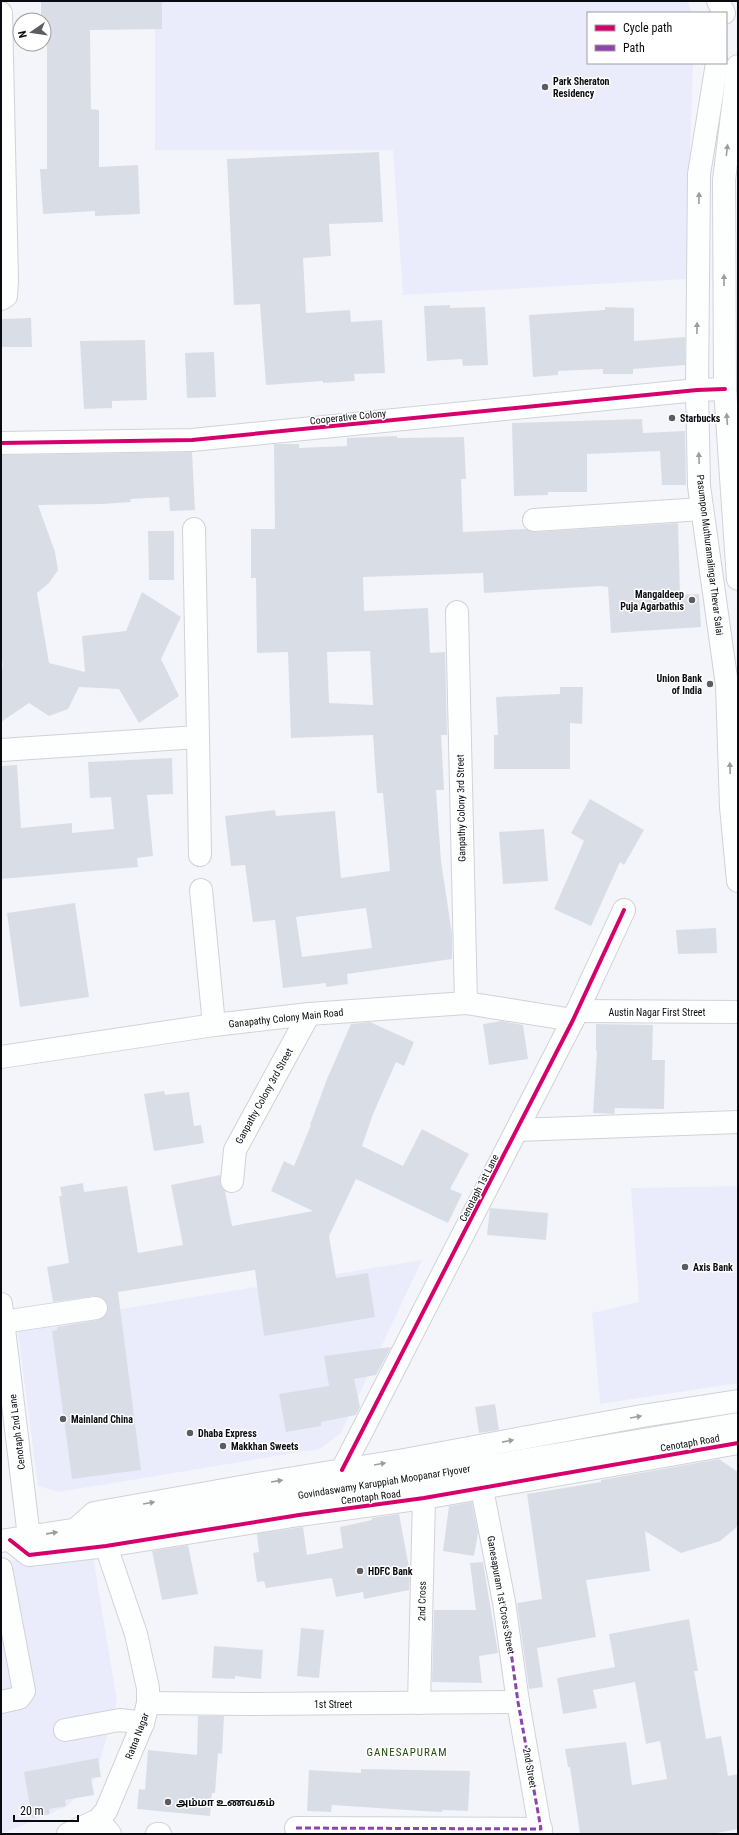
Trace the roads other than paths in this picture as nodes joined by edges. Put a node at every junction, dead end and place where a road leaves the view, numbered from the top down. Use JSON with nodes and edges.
{"nodes":[{"id":1,"x":718,"y":1,"type":"edge"},
{"id":2,"x":724,"y":12,"type":"edge"},
{"id":3,"x":1,"y":13,"type":"edge"},
{"id":4,"x":717,"y":64,"type":"edge"},
{"id":5,"x":738,"y":66,"type":"edge"},
{"id":6,"x":3,"y":297,"type":"edge"},
{"id":7,"x":725,"y":389,"type":"junction"},
{"id":8,"x":697,"y":390,"type":"junction"},
{"id":9,"x":1,"y":443,"type":"edge"},
{"id":10,"x":702,"y":509,"type":"junction"},
{"id":11,"x":534,"y":520,"type":"dead end"},
{"id":12,"x":194,"y":529,"type":"dead end"},
{"id":13,"x":738,"y":579,"type":"edge"},
{"id":14,"x":457,"y":612,"type":"dead end"},
{"id":15,"x":733,"y":677,"type":"edge"},
{"id":16,"x":198,"y":737,"type":"junction"},
{"id":17,"x":1,"y":750,"type":"edge"},
{"id":18,"x":200,"y":855,"type":"dead end"},
{"id":19,"x":738,"y":881,"type":"edge"},
{"id":20,"x":201,"y":890,"type":"dead end"},
{"id":21,"x":624,"y":910,"type":"dead end"},
{"id":22,"x":466,"y":1003,"type":"junction"},
{"id":23,"x":738,"y":1012,"type":"edge"},
{"id":24,"x":309,"y":1014,"type":"junction"},
{"id":25,"x":575,"y":1016,"type":"junction"},
{"id":26,"x":214,"y":1025,"type":"junction"},
{"id":27,"x":1,"y":1057,"type":"edge"},
{"id":28,"x":738,"y":1122,"type":"edge"},
{"id":29,"x":517,"y":1130,"type":"junction"},
{"id":30,"x":232,"y":1181,"type":"dead end"},
{"id":31,"x":96,"y":1308,"type":"dead end"},
{"id":32,"x":2,"y":1313,"type":"edge"},
{"id":33,"x":738,"y":1401,"type":"edge"},
{"id":34,"x":738,"y":1424,"type":"edge"},
{"id":35,"x":738,"y":1442,"type":"edge"},
{"id":36,"x":342,"y":1470,"type":"junction"},
{"id":37,"x":482,"y":1489,"type":"junction"},
{"id":38,"x":424,"y":1498,"type":"junction"},
{"id":39,"x":75,"y":1530,"type":"junction"},
{"id":40,"x":14,"y":1539,"type":"edge"},
{"id":41,"x":106,"y":1546,"type":"junction"},
{"id":42,"x":1,"y":1569,"type":"edge"},
{"id":43,"x":1,"y":1702,"type":"edge"},
{"id":44,"x":518,"y":1702,"type":"junction"},
{"id":45,"x":419,"y":1704,"type":"junction"},
{"id":46,"x":146,"y":1713,"type":"junction"},
{"id":47,"x":65,"y":1730,"type":"dead end"},
{"id":48,"x":104,"y":1827,"type":"edge"},
{"id":49,"x":296,"y":1828,"type":"dead end"},
{"id":50,"x":541,"y":1832,"type":"edge"},
{"id":51,"x":68,"y":1834,"type":"edge"},
{"id":52,"x":157,"y":1834,"type":"edge"},
{"id":53,"x":160,"y":1834,"type":"edge"}],
"edges":[{"from":1,"to":2,"type":"street"},
{"from":3,"to":6,"type":"street"},
{"from":8,"to":4,"type":"street","name":"Pasumpon Muthuramalingar Thevar Salai","one_way":true},
{"from":7,"to":5,"type":"street","one_way":true},
{"from":7,"to":8,"type":"street","name":"Cooperative Colony"},
{"from":13,"to":7,"type":"street","one_way":true},
{"from":8,"to":9,"type":"street","name":"Cooperative Colony"},
{"from":10,"to":8,"type":"street","name":"Pasumpon Muthuramalingar Thevar Salai","one_way":true},
{"from":10,"to":11,"type":"street"},
{"from":10,"to":15,"type":"street","name":"Pasumpon Muthuramalingar Thevar Salai"},
{"from":12,"to":16,"type":"street"},
{"from":14,"to":22,"type":"street","name":"Ganpathy Colony 3rd Street"},
{"from":19,"to":15,"type":"street","name":"Pasumpon Muthuramalingar Thevar Salai","one_way":true},
{"from":16,"to":17,"type":"street"},
{"from":16,"to":18,"type":"street"},
{"from":20,"to":26,"type":"street"},
{"from":21,"to":25,"type":"street","name":"Cenotaph 1st Lane"},
{"from":22,"to":24,"type":"street","name":"Ganapathy Colony Main Road"},
{"from":22,"to":25,"type":"street","name":"Ganapathy Colony Main Road"},
{"from":23,"to":25,"type":"street","name":"Austin Nagar First Street"},
{"from":24,"to":26,"type":"street","name":"Ganapathy Colony Main Road"},
{"from":24,"to":30,"type":"street","name":"Ganpathy Colony 3rd Street"},
{"from":25,"to":29,"type":"street","name":"Cenotaph 1st Lane"},
{"from":26,"to":27,"type":"street","name":"Ganapathy Colony Main Road"},
{"from":28,"to":29,"type":"street"},
{"from":29,"to":36,"type":"street","name":"Cenotaph 1st Lane"},
{"from":31,"to":32,"type":"street"},
{"from":32,"to":40,"type":"street","name":"Cenotaph 2nd Lane"},
{"from":36,"to":33,"type":"street","one_way":true},
{"from":34,"to":39,"type":"street","name":"Govindaswamy Karuppiah Moopanar Flyover"},
{"from":35,"to":37,"type":"street","name":"Cenotaph Road"},
{"from":39,"to":36,"type":"street","one_way":true},
{"from":37,"to":38,"type":"street","name":"Cenotaph Road"},
{"from":37,"to":44,"type":"street","name":"Ganesapuram 1st Cross Street"},
{"from":38,"to":41,"type":"street","name":"Cenotaph Road"},
{"from":38,"to":45,"type":"street","name":"2nd Cross"},
{"from":40,"to":39,"type":"street","name":"Govindaswamy Karuppiah Moopanar Flyover","one_way":true},
{"from":40,"to":41,"type":"street","name":"Cenotaph Road"},
{"from":41,"to":46,"type":"street","name":"Ratna Nagar"},
{"from":42,"to":43,"type":"street"},
{"from":44,"to":45,"type":"street","name":"1st Street"},
{"from":44,"to":50,"type":"street","name":"2nd Street"},
{"from":45,"to":46,"type":"street","name":"1st Street"},
{"from":46,"to":47,"type":"street","name":"1st Street"},
{"from":46,"to":48,"type":"street","name":"Ratna Nagar"},
{"from":48,"to":51,"type":"street","name":"Ratna Nagar"},
{"from":49,"to":50,"type":"street"},
{"from":52,"to":53,"type":"street"}]}
